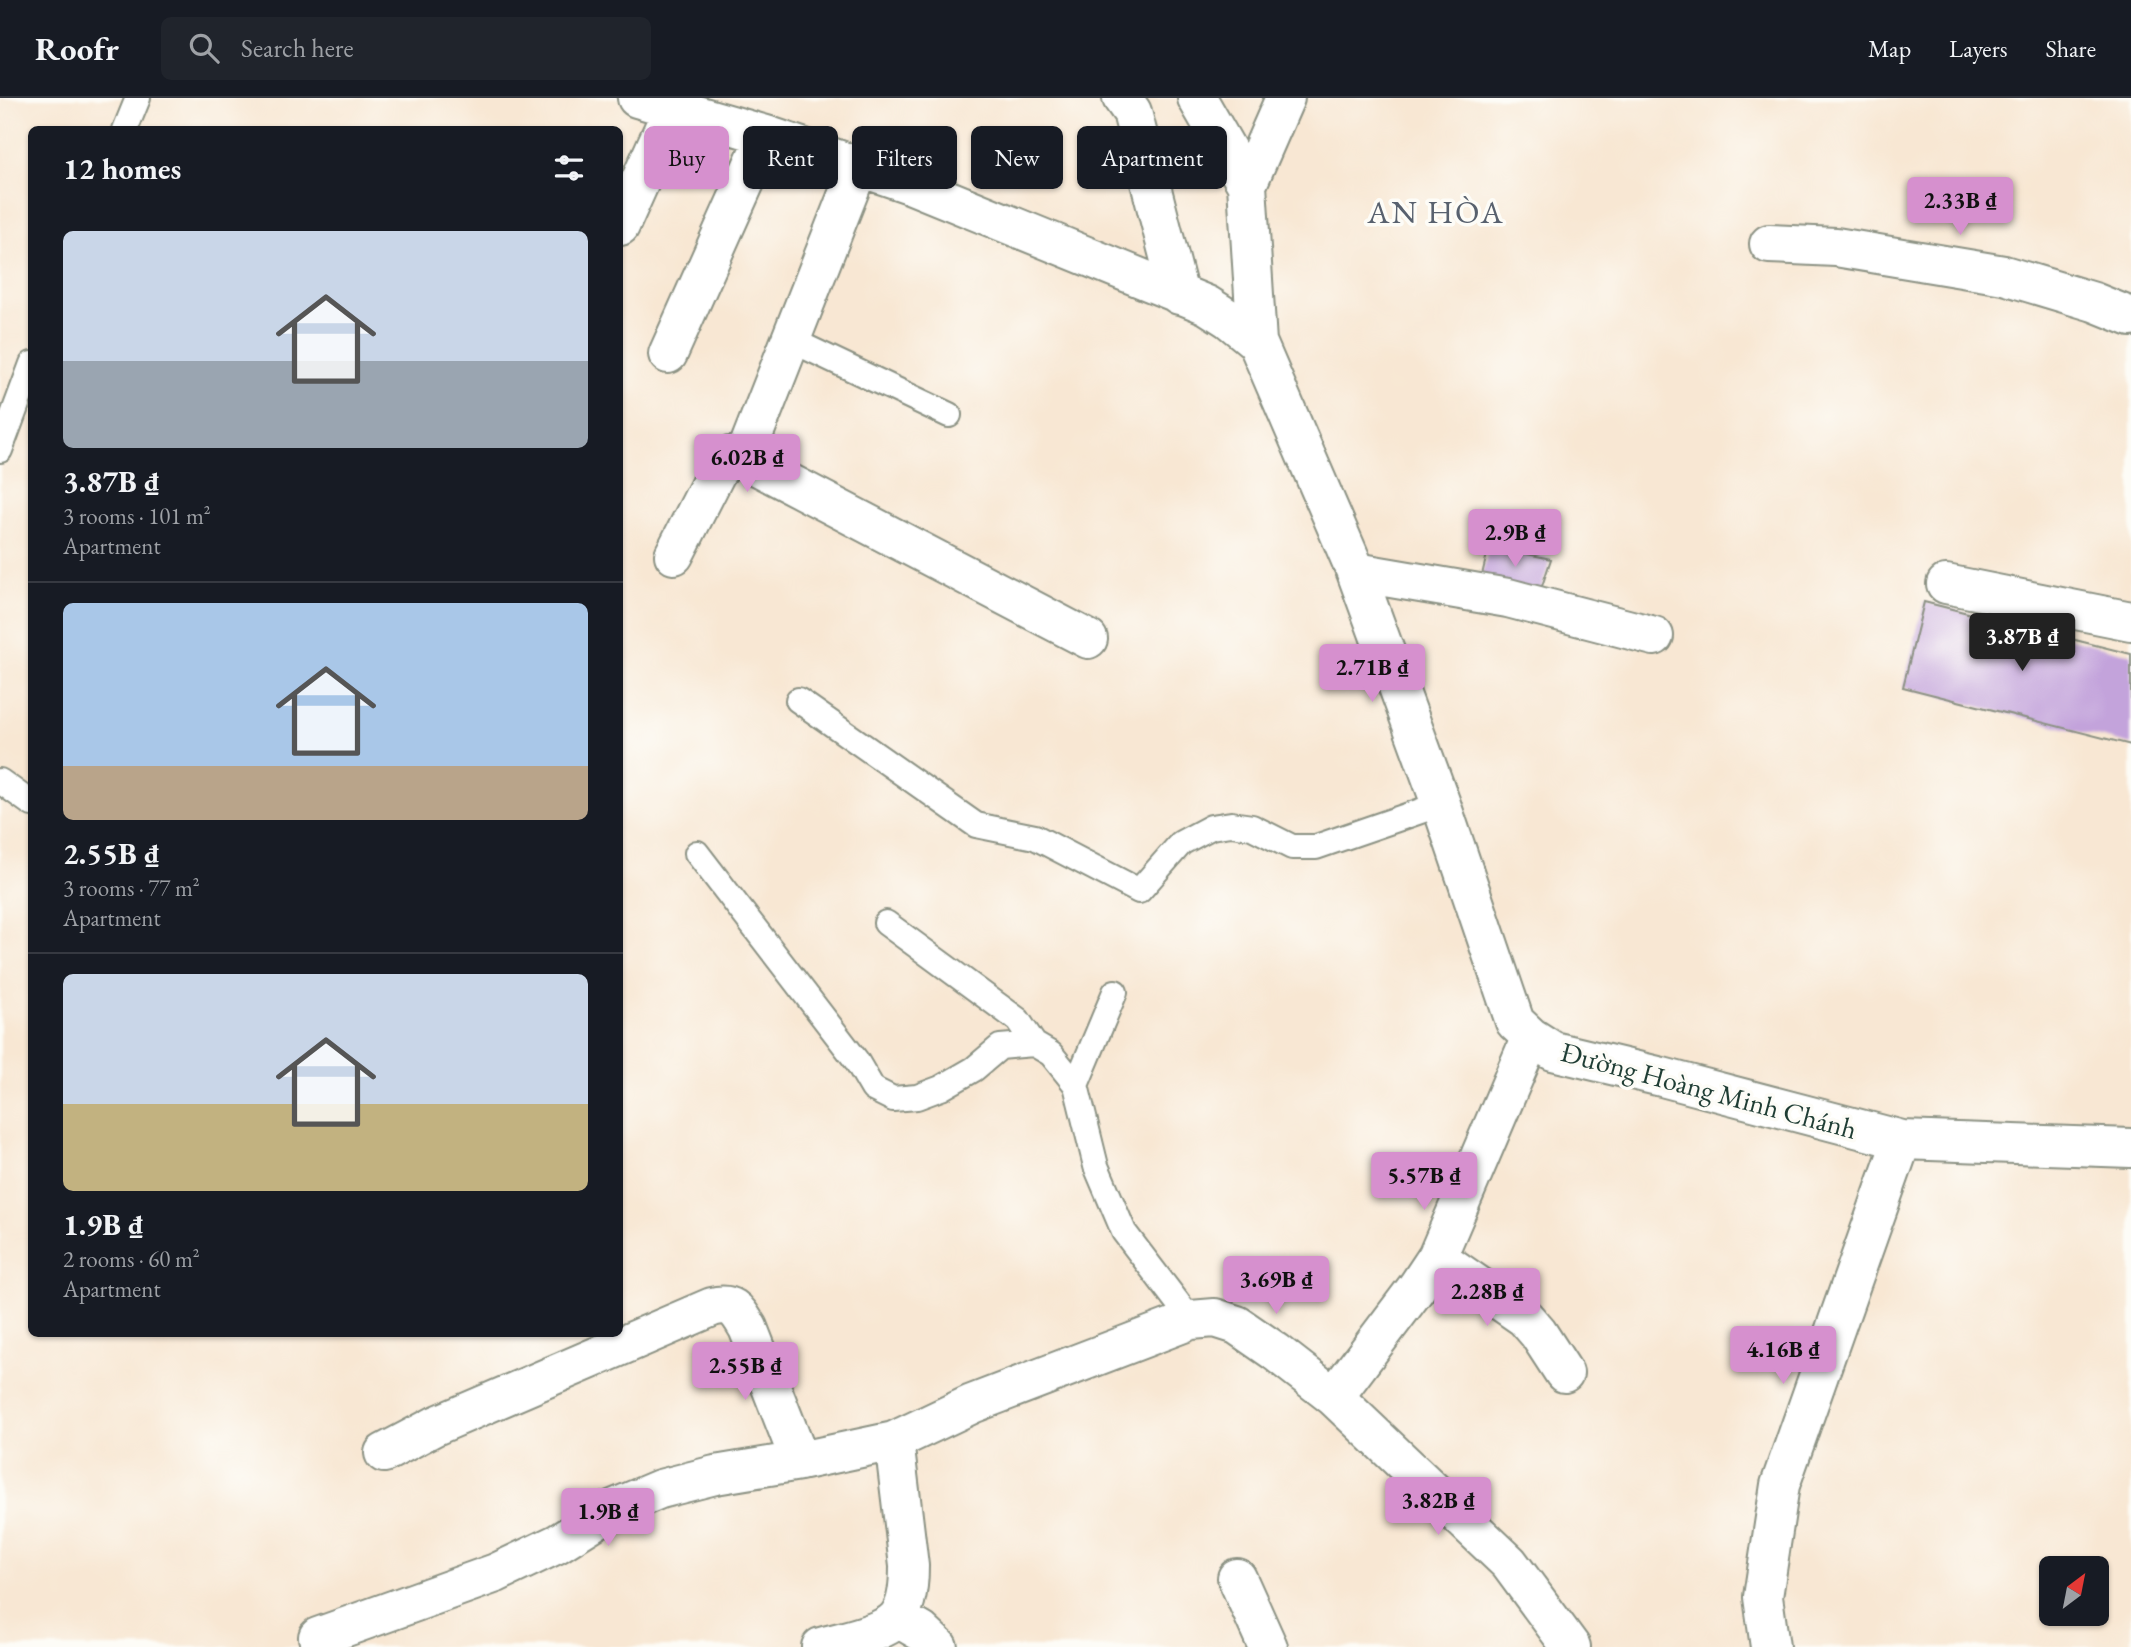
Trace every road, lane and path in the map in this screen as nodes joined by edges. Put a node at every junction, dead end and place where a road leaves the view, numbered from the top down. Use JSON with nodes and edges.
{"nodes":[{"id":1,"x":138,"y":98,"type":"edge"},
{"id":2,"x":1122,"y":98,"type":"edge"},
{"id":3,"x":1197,"y":98,"type":"edge"},
{"id":4,"x":1285,"y":98,"type":"edge"},
{"id":5,"x":655,"y":103,"type":"edge"},
{"id":6,"x":127,"y":126,"type":"edge"},
{"id":7,"x":743,"y":128,"type":"edge"},
{"id":8,"x":852,"y":184,"type":"edge"},
{"id":9,"x":1247,"y":185,"type":"junction"},
{"id":10,"x":743,"y":186,"type":"edge"},
{"id":11,"x":923,"y":189,"type":"edge"},
{"id":12,"x":623,"y":215,"type":"edge"},
{"id":13,"x":1769,"y":244,"type":"dead end"},
{"id":14,"x":1179,"y":295,"type":"junction"},
{"id":15,"x":2131,"y":317,"type":"edge"},
{"id":16,"x":790,"y":340,"type":"junction"},
{"id":17,"x":1257,"y":342,"type":"junction"},
{"id":18,"x":668,"y":354,"type":"dead end"},
{"id":19,"x":28,"y":375,"type":"edge"},
{"id":20,"x":949,"y":415,"type":"dead end"},
{"id":21,"x":0,"y":450,"type":"edge"},
{"id":22,"x":750,"y":456,"type":"junction"},
{"id":23,"x":674,"y":555,"type":"dead end"},
{"id":24,"x":1356,"y":572,"type":"junction"},
{"id":25,"x":1946,"y":584,"type":"dead end"},
{"id":26,"x":2131,"y":621,"type":"edge"},
{"id":27,"x":1654,"y":636,"type":"dead end"},
{"id":28,"x":1088,"y":639,"type":"dead end"},
{"id":29,"x":797,"y":699,"type":"dead end"},
{"id":30,"x":0,"y":781,"type":"edge"},
{"id":31,"x":28,"y":801,"type":"edge"},
{"id":32,"x":1441,"y":804,"type":"junction"},
{"id":33,"x":697,"y":853,"type":"dead end"},
{"id":34,"x":886,"y":923,"type":"dead end"},
{"id":35,"x":1115,"y":992,"type":"dead end"},
{"id":36,"x":1531,"y":1037,"type":"junction"},
{"id":37,"x":1034,"y":1044,"type":"junction"},
{"id":38,"x":1076,"y":1085,"type":"junction"},
{"id":39,"x":1902,"y":1140,"type":"junction"},
{"id":40,"x":2131,"y":1148,"type":"edge"},
{"id":41,"x":1437,"y":1257,"type":"junction"},
{"id":42,"x":1191,"y":1320,"type":"junction"},
{"id":43,"x":1564,"y":1373,"type":"dead end"},
{"id":44,"x":1334,"y":1397,"type":"junction"},
{"id":45,"x":894,"y":1441,"type":"junction"},
{"id":46,"x":384,"y":1453,"type":"dead end"},
{"id":47,"x":800,"y":1461,"type":"junction"},
{"id":48,"x":1237,"y":1577,"type":"dead end"},
{"id":49,"x":898,"y":1618,"type":"junction"},
{"id":50,"x":318,"y":1637,"type":"dead end"},
{"id":51,"x":821,"y":1647,"type":"edge"},
{"id":52,"x":938,"y":1647,"type":"edge"},
{"id":53,"x":1268,"y":1647,"type":"edge"},
{"id":54,"x":1571,"y":1647,"type":"edge"},
{"id":55,"x":1770,"y":1647,"type":"edge"}],
"edges":[{"from":1,"to":6,"type":"lane"},
{"from":2,"to":14,"type":"street"},
{"from":3,"to":9,"type":"street"},
{"from":4,"to":9,"type":"street"},
{"from":5,"to":7,"type":"street","name":"Đường Hoàng Minh Chánh"},
{"from":5,"to":12,"type":"street"},
{"from":8,"to":16,"type":"street"},
{"from":9,"to":17,"type":"street"},
{"from":10,"to":18,"type":"street"},
{"from":11,"to":14,"type":"street","name":"Đường Hoàng Minh Chánh"},
{"from":13,"to":15,"type":"street"},
{"from":14,"to":17,"type":"street","name":"Đường Hoàng Minh Chánh"},
{"from":16,"to":20,"type":"lane"},
{"from":16,"to":22,"type":"street"},
{"from":17,"to":24,"type":"street","name":"Đường Hoàng Minh Chánh"},
{"from":19,"to":21,"type":"lane"},
{"from":22,"to":23,"type":"street"},
{"from":22,"to":28,"type":"street"},
{"from":24,"to":27,"type":"street"},
{"from":24,"to":32,"type":"street","name":"Đường Hoàng Minh Chánh"},
{"from":25,"to":26,"type":"street"},
{"from":29,"to":32,"type":"lane"},
{"from":30,"to":31,"type":"lane"},
{"from":32,"to":36,"type":"street","name":"Đường Hoàng Minh Chánh"},
{"from":33,"to":37,"type":"lane"},
{"from":34,"to":37,"type":"lane"},
{"from":35,"to":38,"type":"lane"},
{"from":36,"to":39,"type":"street","name":"Đường Hoàng Minh Chánh"},
{"from":36,"to":41,"type":"street"},
{"from":37,"to":38,"type":"lane"},
{"from":38,"to":42,"type":"lane"},
{"from":39,"to":40,"type":"street","name":"Đường Hoàng Minh Chánh"},
{"from":39,"to":55,"type":"street"},
{"from":41,"to":43,"type":"street"},
{"from":41,"to":44,"type":"street"},
{"from":42,"to":44,"type":"street"},
{"from":42,"to":45,"type":"street"},
{"from":44,"to":54,"type":"street"},
{"from":45,"to":47,"type":"street"},
{"from":45,"to":49,"type":"street"},
{"from":46,"to":47,"type":"street"},
{"from":47,"to":50,"type":"street"},
{"from":48,"to":53,"type":"street"},
{"from":49,"to":51,"type":"street"},
{"from":49,"to":52,"type":"street"}]}
